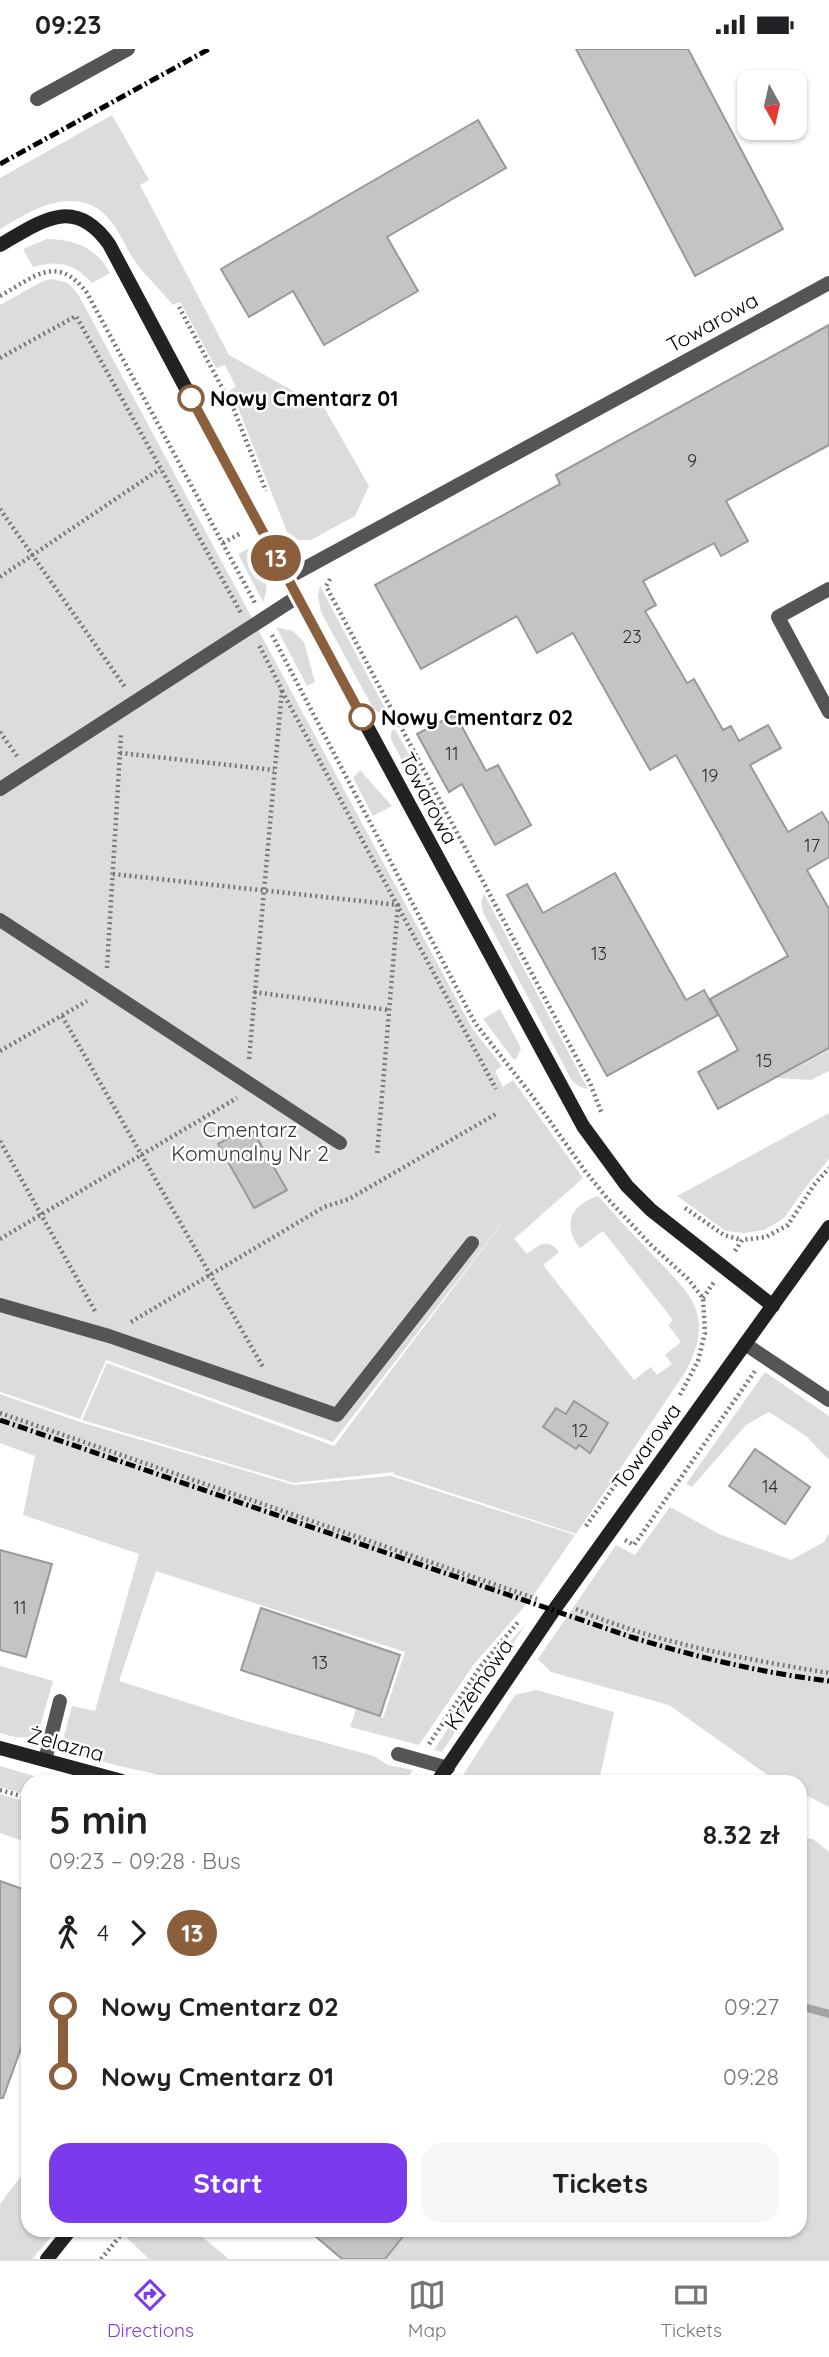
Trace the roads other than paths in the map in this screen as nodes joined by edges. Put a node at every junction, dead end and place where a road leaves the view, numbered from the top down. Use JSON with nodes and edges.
{"nodes":[{"id":1,"x":128,"y":49,"type":"edge"},
{"id":2,"x":37,"y":99,"type":"dead end"},
{"id":3,"x":0,"y":245,"type":"edge"},
{"id":4,"x":829,"y":282,"type":"edge"},
{"id":5,"x":288,"y":578,"type":"junction"},
{"id":6,"x":829,"y":589,"type":"edge"},
{"id":7,"x":297,"y":597,"type":"junction"},
{"id":8,"x":829,"y":712,"type":"edge"},
{"id":9,"x":0,"y":789,"type":"edge"},
{"id":10,"x":0,"y":920,"type":"edge"},
{"id":11,"x":340,"y":1143,"type":"dead end"},
{"id":12,"x":829,"y":1227,"type":"edge"},
{"id":13,"x":472,"y":1243,"type":"dead end"},
{"id":14,"x":0,"y":1305,"type":"edge"},
{"id":15,"x":773,"y":1306,"type":"junction"},
{"id":16,"x":745,"y":1344,"type":"junction"},
{"id":17,"x":829,"y":1400,"type":"edge"},
{"id":18,"x":556,"y":1606,"type":"joint"},
{"id":19,"x":60,"y":1701,"type":"dead end"},
{"id":20,"x":0,"y":1748,"type":"edge"},
{"id":21,"x":398,"y":1754,"type":"dead end"},
{"id":22,"x":45,"y":1760,"type":"junction"},
{"id":23,"x":448,"y":1768,"type":"junction"},
{"id":24,"x":100,"y":1775,"type":"edge"},
{"id":25,"x":443,"y":1775,"type":"edge"},
{"id":26,"x":65,"y":2237,"type":"edge"},
{"id":27,"x":47,"y":2259,"type":"edge"}],
"edges":[{"from":1,"to":2,"type":"street"},
{"from":3,"to":5,"type":"street"},
{"from":4,"to":5,"type":"street","name":"Towarowa"},
{"from":5,"to":7,"type":"street","name":"Towarowa"},
{"from":6,"to":8,"type":"street"},
{"from":7,"to":9,"type":"street"},
{"from":7,"to":15,"type":"street","name":"Towarowa"},
{"from":10,"to":11,"type":"street"},
{"from":12,"to":15,"type":"street","name":"Towarowa"},
{"from":13,"to":14,"type":"street"},
{"from":15,"to":16,"type":"street","name":"Towarowa"},
{"from":16,"to":17,"type":"street"},
{"from":16,"to":18,"type":"street","name":"Towarowa"},
{"from":18,"to":23,"type":"street","name":"Krzemowa"},
{"from":19,"to":22,"type":"street"},
{"from":20,"to":22,"type":"street","name":"Żelazna"},
{"from":21,"to":23,"type":"street"},
{"from":22,"to":24,"type":"street","name":"Żelazna"},
{"from":23,"to":25,"type":"street","name":"Krzemowa"},
{"from":26,"to":27,"type":"street"}]}
